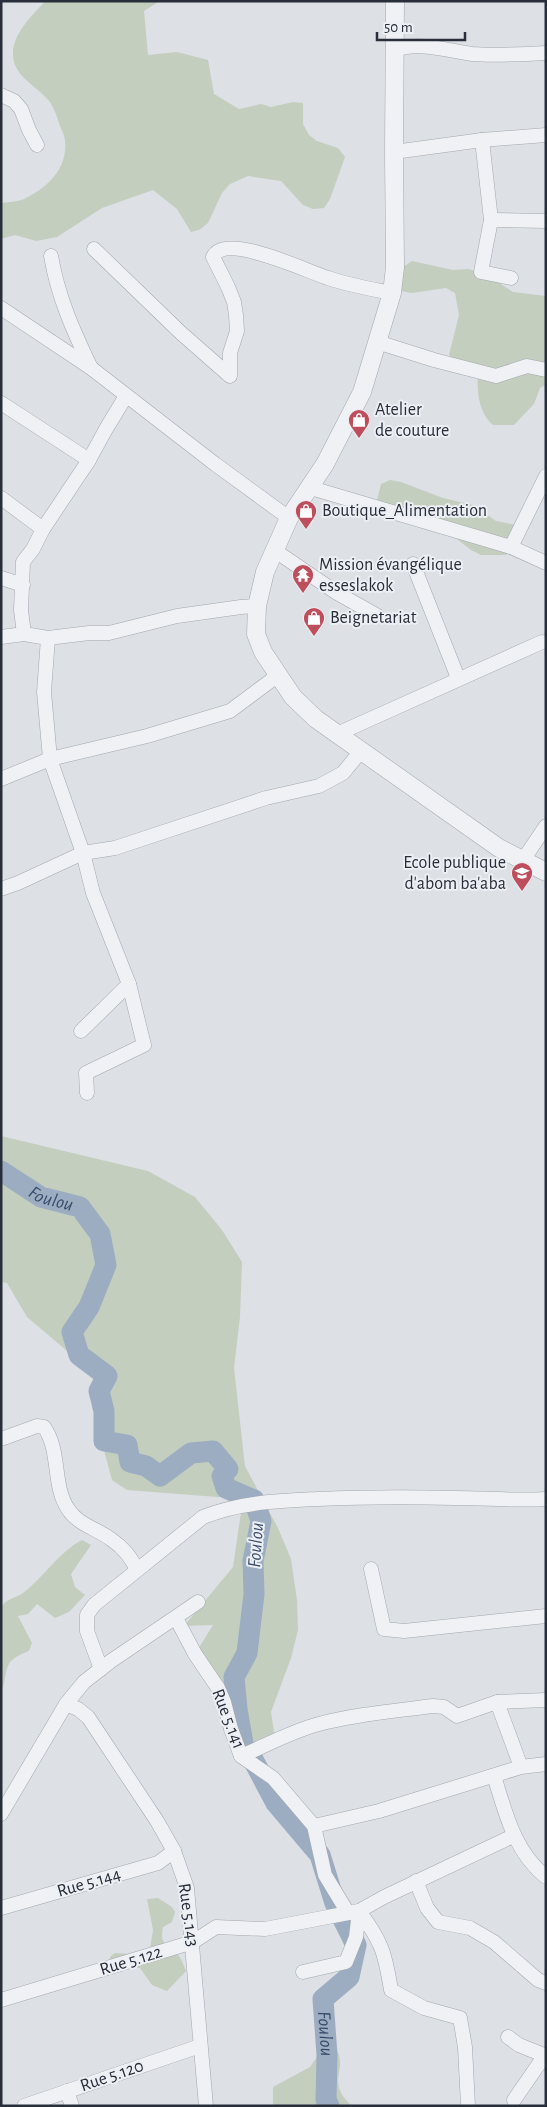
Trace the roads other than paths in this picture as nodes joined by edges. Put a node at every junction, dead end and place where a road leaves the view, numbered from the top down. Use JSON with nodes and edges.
{"nodes":[{"id":1,"x":396,"y":1,"type":"edge"},
{"id":2,"x":396,"y":50,"type":"junction"},
{"id":3,"x":546,"y":53,"type":"edge"},
{"id":4,"x":1,"y":95,"type":"edge"},
{"id":5,"x":546,"y":135,"type":"edge"},
{"id":6,"x":482,"y":140,"type":"junction"},
{"id":7,"x":37,"y":145,"type":"dead end"},
{"id":8,"x":394,"y":152,"type":"junction"},
{"id":9,"x":490,"y":220,"type":"junction"},
{"id":10,"x":546,"y":221,"type":"edge"},
{"id":11,"x":94,"y":250,"type":"dead end"},
{"id":12,"x":51,"y":256,"type":"dead end"},
{"id":13,"x":511,"y":278,"type":"dead end"},
{"id":14,"x":392,"y":294,"type":"junction"},
{"id":15,"x":1,"y":308,"type":"edge"},
{"id":16,"x":377,"y":342,"type":"junction"},
{"id":17,"x":91,"y":368,"type":"junction"},
{"id":18,"x":546,"y":370,"type":"edge"},
{"id":19,"x":126,"y":396,"type":"junction"},
{"id":20,"x":1,"y":402,"type":"edge"},
{"id":21,"x":89,"y":460,"type":"junction"},
{"id":22,"x":546,"y":476,"type":"edge"},
{"id":23,"x":311,"y":488,"type":"junction"},
{"id":24,"x":1,"y":498,"type":"edge"},
{"id":25,"x":289,"y":518,"type":"junction"},
{"id":26,"x":43,"y":529,"type":"junction"},
{"id":27,"x":511,"y":547,"type":"junction"},
{"id":28,"x":274,"y":550,"type":"junction"},
{"id":29,"x":546,"y":563,"type":"edge"},
{"id":30,"x":413,"y":564,"type":"dead end"},
{"id":31,"x":1,"y":578,"type":"edge"},
{"id":32,"x":22,"y":585,"type":"junction"},
{"id":33,"x":257,"y":606,"type":"junction"},
{"id":34,"x":378,"y":616,"type":"dead end"},
{"id":35,"x":24,"y":634,"type":"junction"},
{"id":36,"x":1,"y":637,"type":"edge"},
{"id":37,"x":48,"y":638,"type":"junction"},
{"id":38,"x":542,"y":642,"type":"dead end"},
{"id":39,"x":277,"y":676,"type":"junction"},
{"id":40,"x":458,"y":678,"type":"junction"},
{"id":41,"x":337,"y":734,"type":"junction"},
{"id":42,"x":361,"y":751,"type":"junction"},
{"id":43,"x":50,"y":758,"type":"junction"},
{"id":44,"x":1,"y":779,"type":"edge"},
{"id":45,"x":546,"y":826,"type":"edge"},
{"id":46,"x":83,"y":853,"type":"junction"},
{"id":47,"x":523,"y":860,"type":"junction"},
{"id":48,"x":546,"y":872,"type":"edge"},
{"id":49,"x":1,"y":889,"type":"edge"},
{"id":50,"x":129,"y":984,"type":"junction"},
{"id":51,"x":81,"y":1031,"type":"dead end"},
{"id":52,"x":87,"y":1093,"type":"dead end"},
{"id":53,"x":1,"y":1439,"type":"edge"},
{"id":54,"x":546,"y":1499,"type":"edge"},
{"id":55,"x":137,"y":1569,"type":"junction"},
{"id":56,"x":370,"y":1569,"type":"dead end"},
{"id":57,"x":198,"y":1602,"type":"dead end"},
{"id":58,"x":546,"y":1616,"type":"edge"},
{"id":59,"x":176,"y":1618,"type":"junction"},
{"id":60,"x":101,"y":1669,"type":"junction"},
{"id":61,"x":546,"y":1700,"type":"edge"},
{"id":62,"x":497,"y":1702,"type":"junction"},
{"id":63,"x":66,"y":1704,"type":"junction"},
{"id":64,"x":241,"y":1756,"type":"junction"},
{"id":65,"x":546,"y":1764,"type":"edge"},
{"id":66,"x":521,"y":1767,"type":"junction"},
{"id":67,"x":494,"y":1776,"type":"junction"},
{"id":68,"x":1,"y":1814,"type":"edge"},
{"id":69,"x":314,"y":1826,"type":"junction"},
{"id":70,"x":514,"y":1836,"type":"junction"},
{"id":71,"x":174,"y":1851,"type":"junction"},
{"id":72,"x":546,"y":1877,"type":"edge"},
{"id":73,"x":416,"y":1881,"type":"junction"},
{"id":74,"x":1,"y":1908,"type":"edge"},
{"id":75,"x":353,"y":1912,"type":"junction"},
{"id":76,"x":193,"y":1942,"type":"junction"},
{"id":77,"x":303,"y":1972,"type":"dead end"},
{"id":78,"x":546,"y":1983,"type":"edge"},
{"id":79,"x":1,"y":2000,"type":"edge"},
{"id":80,"x":508,"y":2037,"type":"dead end"},
{"id":81,"x":200,"y":2046,"type":"junction"},
{"id":82,"x":545,"y":2056,"type":"edge"},
{"id":83,"x":67,"y":2091,"type":"junction"},
{"id":84,"x":514,"y":2100,"type":"dead end"},
{"id":85,"x":24,"y":2106,"type":"edge"},
{"id":86,"x":72,"y":2106,"type":"edge"},
{"id":87,"x":206,"y":2106,"type":"edge"},
{"id":88,"x":468,"y":2106,"type":"edge"}],
"edges":[{"from":1,"to":2,"type":"street"},
{"from":2,"to":3,"type":"street"},
{"from":2,"to":8,"type":"street"},
{"from":4,"to":7,"type":"street"},
{"from":5,"to":6,"type":"street"},
{"from":6,"to":8,"type":"street"},
{"from":6,"to":9,"type":"street"},
{"from":8,"to":14,"type":"street"},
{"from":9,"to":10,"type":"street"},
{"from":9,"to":13,"type":"street"},
{"from":11,"to":14,"type":"street"},
{"from":12,"to":17,"type":"street"},
{"from":14,"to":16,"type":"street"},
{"from":15,"to":17,"type":"street"},
{"from":16,"to":18,"type":"street"},
{"from":16,"to":23,"type":"street"},
{"from":17,"to":19,"type":"street"},
{"from":19,"to":21,"type":"street"},
{"from":19,"to":25,"type":"street"},
{"from":20,"to":21,"type":"street"},
{"from":21,"to":26,"type":"street"},
{"from":22,"to":27,"type":"street"},
{"from":23,"to":25,"type":"street"},
{"from":23,"to":27,"type":"street"},
{"from":24,"to":26,"type":"street"},
{"from":25,"to":28,"type":"street"},
{"from":26,"to":32,"type":"street"},
{"from":27,"to":29,"type":"street"},
{"from":28,"to":33,"type":"street"},
{"from":28,"to":34,"type":"street"},
{"from":30,"to":40,"type":"street"},
{"from":31,"to":32,"type":"street"},
{"from":32,"to":35,"type":"street"},
{"from":33,"to":37,"type":"street"},
{"from":33,"to":39,"type":"street"},
{"from":35,"to":36,"type":"street"},
{"from":35,"to":37,"type":"street"},
{"from":37,"to":43,"type":"street"},
{"from":38,"to":40,"type":"street"},
{"from":39,"to":41,"type":"street"},
{"from":39,"to":43,"type":"street"},
{"from":40,"to":41,"type":"street"},
{"from":41,"to":42,"type":"street"},
{"from":42,"to":46,"type":"street"},
{"from":42,"to":47,"type":"street"},
{"from":43,"to":44,"type":"street"},
{"from":43,"to":46,"type":"street"},
{"from":45,"to":47,"type":"street"},
{"from":46,"to":49,"type":"street"},
{"from":46,"to":50,"type":"street"},
{"from":47,"to":48,"type":"street"},
{"from":50,"to":51,"type":"street"},
{"from":50,"to":52,"type":"street"},
{"from":53,"to":55,"type":"street"},
{"from":54,"to":55,"type":"street"},
{"from":55,"to":60,"type":"street"},
{"from":56,"to":58,"type":"street"},
{"from":57,"to":59,"type":"street"},
{"from":59,"to":60,"type":"street"},
{"from":59,"to":64,"type":"street","name":"Rue 5.141"},
{"from":60,"to":63,"type":"street"},
{"from":61,"to":62,"type":"street"},
{"from":62,"to":64,"type":"street"},
{"from":62,"to":66,"type":"street"},
{"from":63,"to":68,"type":"street"},
{"from":63,"to":71,"type":"street","name":"Rue 5.143"},
{"from":64,"to":69,"type":"street","name":"Rue 5.141"},
{"from":65,"to":66,"type":"street"},
{"from":66,"to":67,"type":"street"},
{"from":67,"to":69,"type":"street"},
{"from":67,"to":70,"type":"street"},
{"from":69,"to":75,"type":"street","name":"Rue 5.141"},
{"from":70,"to":72,"type":"street"},
{"from":70,"to":73,"type":"street","name":"Rue 5.122"},
{"from":71,"to":74,"type":"street","name":"Rue 5.144"},
{"from":71,"to":76,"type":"street","name":"Rue 5.143"},
{"from":73,"to":75,"type":"street","name":"Rue 5.122"},
{"from":73,"to":78,"type":"street"},
{"from":75,"to":76,"type":"street","name":"Rue 5.122"},
{"from":75,"to":77,"type":"street"},
{"from":75,"to":88,"type":"street","name":"Rue 5.141"},
{"from":76,"to":79,"type":"street","name":"Rue 5.122"},
{"from":76,"to":81,"type":"street","name":"Rue 5.143"},
{"from":80,"to":82,"type":"street"},
{"from":81,"to":83,"type":"street","name":"Rue 5.120"},
{"from":81,"to":87,"type":"street","name":"Rue 5.143"},
{"from":82,"to":84,"type":"street"},
{"from":83,"to":85,"type":"street","name":"Rue 5.120"},
{"from":83,"to":86,"type":"street"}]}
